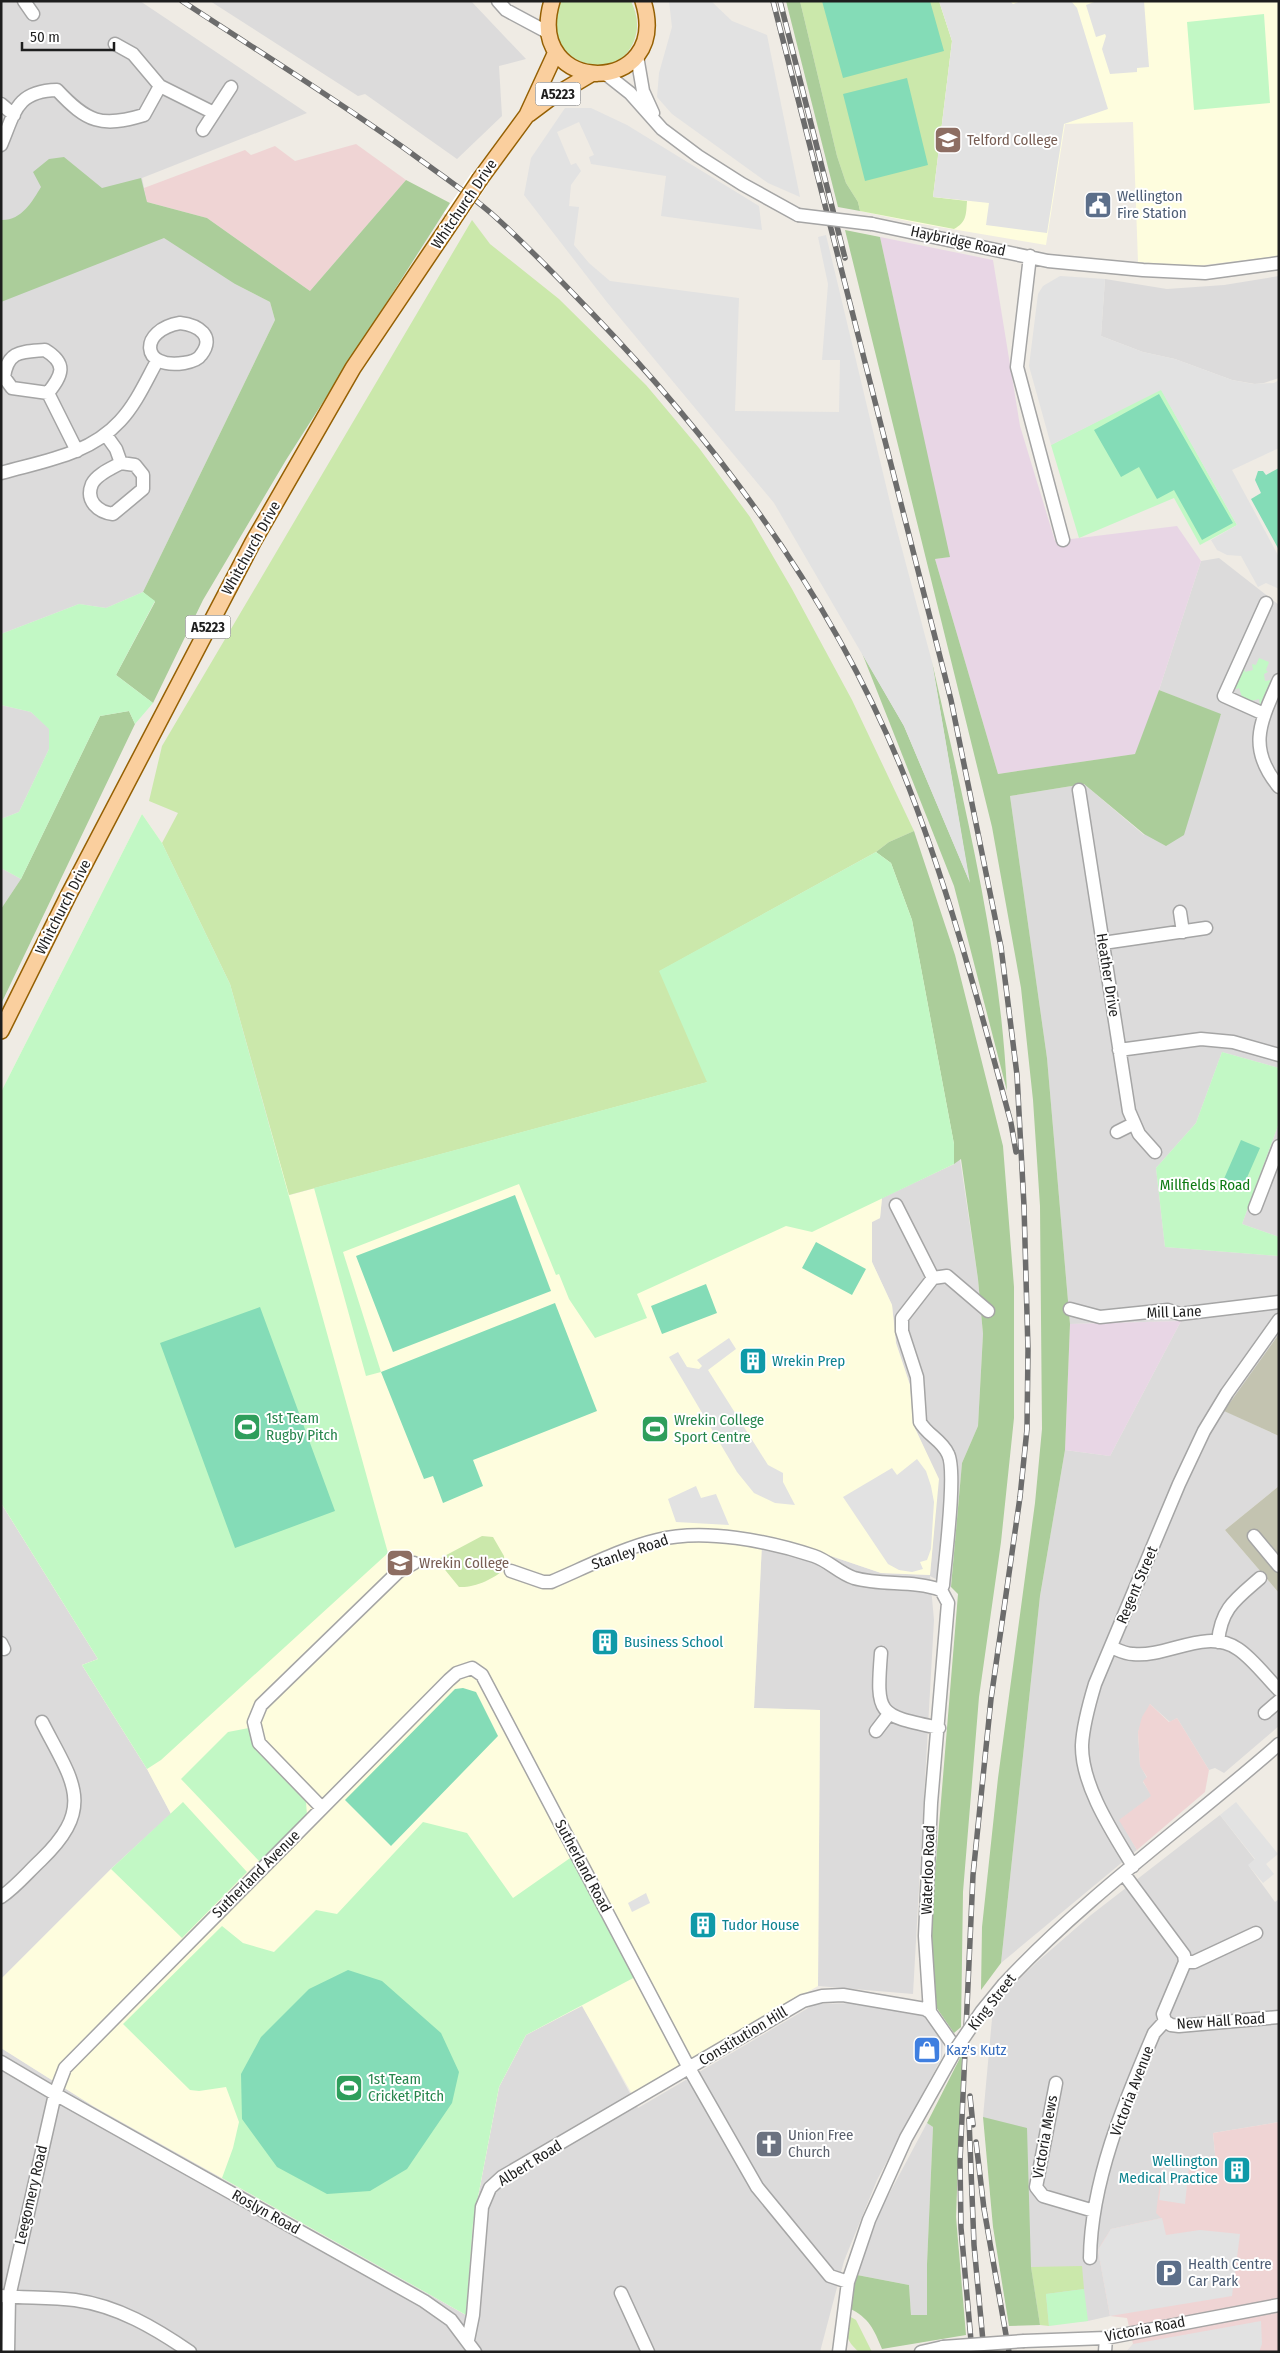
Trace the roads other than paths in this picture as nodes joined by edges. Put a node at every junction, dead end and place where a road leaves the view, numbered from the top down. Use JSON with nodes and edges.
{"nodes":[{"id":1,"x":24,"y":1,"type":"edge"},
{"id":2,"x":498,"y":1,"type":"edge"},
{"id":3,"x":552,"y":1,"type":"edge"},
{"id":4,"x":643,"y":1,"type":"edge"},
{"id":5,"x":33,"y":14,"type":"dead end"},
{"id":6,"x":547,"y":32,"type":"junction"},
{"id":7,"x":115,"y":44,"type":"dead end"},
{"id":8,"x":556,"y":52,"type":"junction"},
{"id":9,"x":637,"y":56,"type":"junction"},
{"id":10,"x":599,"y":74,"type":"junction"},
{"id":11,"x":160,"y":86,"type":"junction"},
{"id":12,"x":231,"y":87,"type":"dead end"},
{"id":13,"x":1,"y":104,"type":"edge"},
{"id":14,"x":214,"y":114,"type":"junction"},
{"id":15,"x":14,"y":115,"type":"junction"},
{"id":16,"x":527,"y":115,"type":"junction"},
{"id":17,"x":662,"y":129,"type":"junction"},
{"id":18,"x":203,"y":130,"type":"dead end"},
{"id":19,"x":1,"y":145,"type":"edge"},
{"id":20,"x":1032,"y":256,"type":"junction"},
{"id":21,"x":1279,"y":263,"type":"edge"},
{"id":22,"x":157,"y":361,"type":"dead end"},
{"id":23,"x":48,"y":393,"type":"junction"},
{"id":24,"x":106,"y":434,"type":"junction"},
{"id":25,"x":77,"y":451,"type":"junction"},
{"id":26,"x":121,"y":463,"type":"junction"},
{"id":27,"x":1,"y":473,"type":"edge"},
{"id":28,"x":1063,"y":540,"type":"dead end"},
{"id":29,"x":1266,"y":604,"type":"dead end"},
{"id":30,"x":1279,"y":680,"type":"edge"},
{"id":31,"x":1264,"y":714,"type":"junction"},
{"id":32,"x":1279,"y":787,"type":"edge"},
{"id":33,"x":1079,"y":790,"type":"dead end"},
{"id":34,"x":1180,"y":912,"type":"dead end"},
{"id":35,"x":1206,"y":928,"type":"dead end"},
{"id":36,"x":1183,"y":932,"type":"junction"},
{"id":37,"x":1103,"y":943,"type":"junction"},
{"id":38,"x":1,"y":1031,"type":"edge"},
{"id":39,"x":1119,"y":1050,"type":"junction"},
{"id":40,"x":1279,"y":1055,"type":"edge"},
{"id":41,"x":1133,"y":1124,"type":"junction"},
{"id":42,"x":1117,"y":1132,"type":"dead end"},
{"id":43,"x":1279,"y":1146,"type":"edge"},
{"id":44,"x":1155,"y":1152,"type":"dead end"},
{"id":45,"x":896,"y":1205,"type":"dead end"},
{"id":46,"x":1255,"y":1208,"type":"dead end"},
{"id":47,"x":933,"y":1278,"type":"junction"},
{"id":48,"x":1279,"y":1302,"type":"edge"},
{"id":49,"x":1070,"y":1309,"type":"dead end"},
{"id":50,"x":988,"y":1311,"type":"dead end"},
{"id":51,"x":1279,"y":1320,"type":"edge"},
{"id":52,"x":1254,"y":1536,"type":"dead end"},
{"id":53,"x":414,"y":1562,"type":"dead end"},
{"id":54,"x":1279,"y":1566,"type":"edge"},
{"id":55,"x":511,"y":1571,"type":"dead end"},
{"id":56,"x":1260,"y":1578,"type":"dead end"},
{"id":57,"x":941,"y":1590,"type":"junction"},
{"id":58,"x":1218,"y":1642,"type":"junction"},
{"id":59,"x":1111,"y":1647,"type":"junction"},
{"id":60,"x":881,"y":1653,"type":"dead end"},
{"id":61,"x":472,"y":1668,"type":"joint"},
{"id":62,"x":1279,"y":1690,"type":"edge"},
{"id":63,"x":1279,"y":1701,"type":"edge"},
{"id":64,"x":1265,"y":1712,"type":"dead end"},
{"id":65,"x":889,"y":1714,"type":"junction"},
{"id":66,"x":42,"y":1722,"type":"dead end"},
{"id":67,"x":939,"y":1728,"type":"junction"},
{"id":68,"x":876,"y":1731,"type":"dead end"},
{"id":69,"x":1279,"y":1744,"type":"edge"},
{"id":70,"x":322,"y":1808,"type":"junction"},
{"id":71,"x":1128,"y":1870,"type":"junction"},
{"id":72,"x":1,"y":1897,"type":"edge"},
{"id":73,"x":1256,"y":1933,"type":"dead end"},
{"id":74,"x":1185,"y":1962,"type":"junction"},
{"id":75,"x":930,"y":2012,"type":"junction"},
{"id":76,"x":1279,"y":2017,"type":"edge"},
{"id":77,"x":1165,"y":2021,"type":"junction"},
{"id":78,"x":956,"y":2049,"type":"junction"},
{"id":79,"x":1,"y":2062,"type":"edge"},
{"id":80,"x":689,"y":2068,"type":"junction"},
{"id":81,"x":1056,"y":2082,"type":"dead end"},
{"id":82,"x":55,"y":2094,"type":"junction"},
{"id":83,"x":1094,"y":2211,"type":"junction"},
{"id":84,"x":1090,"y":2258,"type":"dead end"},
{"id":85,"x":848,"y":2282,"type":"junction"},
{"id":86,"x":621,"y":2293,"type":"dead end"},
{"id":87,"x":5,"y":2296,"type":"edge"},
{"id":88,"x":1279,"y":2305,"type":"edge"},
{"id":89,"x":1106,"y":2338,"type":"junction"},
{"id":90,"x":468,"y":2340,"type":"junction"},
{"id":91,"x":8,"y":2352,"type":"edge"},
{"id":92,"x":190,"y":2352,"type":"edge"},
{"id":93,"x":475,"y":2352,"type":"edge"},
{"id":94,"x":648,"y":2352,"type":"edge"},
{"id":95,"x":839,"y":2352,"type":"edge"},
{"id":96,"x":921,"y":2352,"type":"edge"},
{"id":97,"x":1105,"y":2352,"type":"edge"}],
"edges":[{"from":1,"to":5,"type":"street"},
{"from":2,"to":6,"type":"street"},
{"from":3,"to":6,"type":"main road"},
{"from":4,"to":9,"type":"main road"},
{"from":6,"to":8,"type":"main road"},
{"from":7,"to":11,"type":"street"},
{"from":8,"to":10,"type":"main road"},
{"from":8,"to":16,"type":"main road","name":"Whitchurch Drive","number":"A5223"},
{"from":9,"to":10,"type":"main road","name":"Whitchurch Drive"},
{"from":9,"to":17,"type":"street"},
{"from":10,"to":16,"type":"main road","name":"Whitchurch Drive","number":"A5223"},
{"from":10,"to":17,"type":"street","name":"Haybridge Road"},
{"from":11,"to":14,"type":"street"},
{"from":11,"to":15,"type":"street"},
{"from":12,"to":14,"type":"street"},
{"from":13,"to":15,"type":"street"},
{"from":14,"to":18,"type":"street"},
{"from":15,"to":19,"type":"street"},
{"from":16,"to":38,"type":"main road","name":"Whitchurch Drive","number":"A5223","bridge":true},
{"from":17,"to":20,"type":"street","name":"Haybridge Road","bridge":true},
{"from":20,"to":21,"type":"street","name":"Haybridge Road"},
{"from":20,"to":28,"type":"street"},
{"from":22,"to":24,"type":"street"},
{"from":23,"to":23,"type":"street"},
{"from":23,"to":25,"type":"street"},
{"from":24,"to":25,"type":"street"},
{"from":24,"to":26,"type":"street"},
{"from":25,"to":27,"type":"street"},
{"from":26,"to":26,"type":"street"},
{"from":29,"to":31,"type":"street"},
{"from":30,"to":31,"type":"street"},
{"from":31,"to":32,"type":"street"},
{"from":33,"to":37,"type":"street","name":"Heather Drive"},
{"from":34,"to":36,"type":"street"},
{"from":35,"to":36,"type":"street"},
{"from":36,"to":37,"type":"street"},
{"from":37,"to":39,"type":"street","name":"Heather Drive"},
{"from":39,"to":40,"type":"street"},
{"from":39,"to":41,"type":"street","name":"Heather Drive"},
{"from":41,"to":42,"type":"street"},
{"from":41,"to":44,"type":"street","name":"Heather Drive"},
{"from":43,"to":46,"type":"street"},
{"from":45,"to":47,"type":"street"},
{"from":47,"to":50,"type":"street"},
{"from":47,"to":57,"type":"street","name":"Waterloo Road"},
{"from":48,"to":49,"type":"street","name":"Mill Lane"},
{"from":51,"to":59,"type":"street","name":"Regent Street"},
{"from":52,"to":54,"type":"street"},
{"from":53,"to":70,"type":"street"},
{"from":55,"to":57,"type":"street","name":"Stanley Road"},
{"from":56,"to":58,"type":"street"},
{"from":57,"to":67,"type":"street","name":"Waterloo Road"},
{"from":58,"to":59,"type":"street"},
{"from":58,"to":62,"type":"street"},
{"from":59,"to":71,"type":"street","name":"Regent Street"},
{"from":60,"to":65,"type":"street"},
{"from":61,"to":70,"type":"street","name":"Sutherland Avenue"},
{"from":61,"to":80,"type":"street","name":"Sutherland Road"},
{"from":63,"to":64,"type":"street"},
{"from":65,"to":67,"type":"street"},
{"from":65,"to":68,"type":"street"},
{"from":66,"to":72,"type":"street"},
{"from":67,"to":75,"type":"street","name":"Waterloo Road"},
{"from":69,"to":71,"type":"street","name":"King Street"},
{"from":70,"to":82,"type":"street","name":"Sutherland Avenue"},
{"from":71,"to":74,"type":"street"},
{"from":71,"to":78,"type":"street","name":"King Street","bridge":true},
{"from":73,"to":74,"type":"street"},
{"from":74,"to":77,"type":"street","name":"Victoria Avenue"},
{"from":75,"to":78,"type":"street"},
{"from":75,"to":80,"type":"street","name":"Constitution Hill"},
{"from":76,"to":77,"type":"street","name":"New Hall Road"},
{"from":77,"to":83,"type":"street","name":"Victoria Avenue"},
{"from":78,"to":85,"type":"street","name":"King Street"},
{"from":79,"to":82,"type":"street","name":"Roslyn Road"},
{"from":80,"to":85,"type":"street","name":"Constitution Hill"},
{"from":80,"to":90,"type":"street","name":"Albert Road"},
{"from":81,"to":83,"type":"street","name":"Victoria Mews"},
{"from":82,"to":87,"type":"street","name":"Leegomery Road"},
{"from":82,"to":90,"type":"street","name":"Roslyn Road"},
{"from":83,"to":84,"type":"street","name":"Victoria Avenue"},
{"from":85,"to":95,"type":"street","name":"King Street"},
{"from":86,"to":94,"type":"street"},
{"from":87,"to":91,"type":"street","name":"Leegomery Road"},
{"from":87,"to":92,"type":"street"},
{"from":88,"to":89,"type":"street","name":"Victoria Road"},
{"from":89,"to":96,"type":"street","name":"Victoria Road","bridge":true},
{"from":89,"to":97,"type":"street"},
{"from":90,"to":93,"type":"street"}]}
